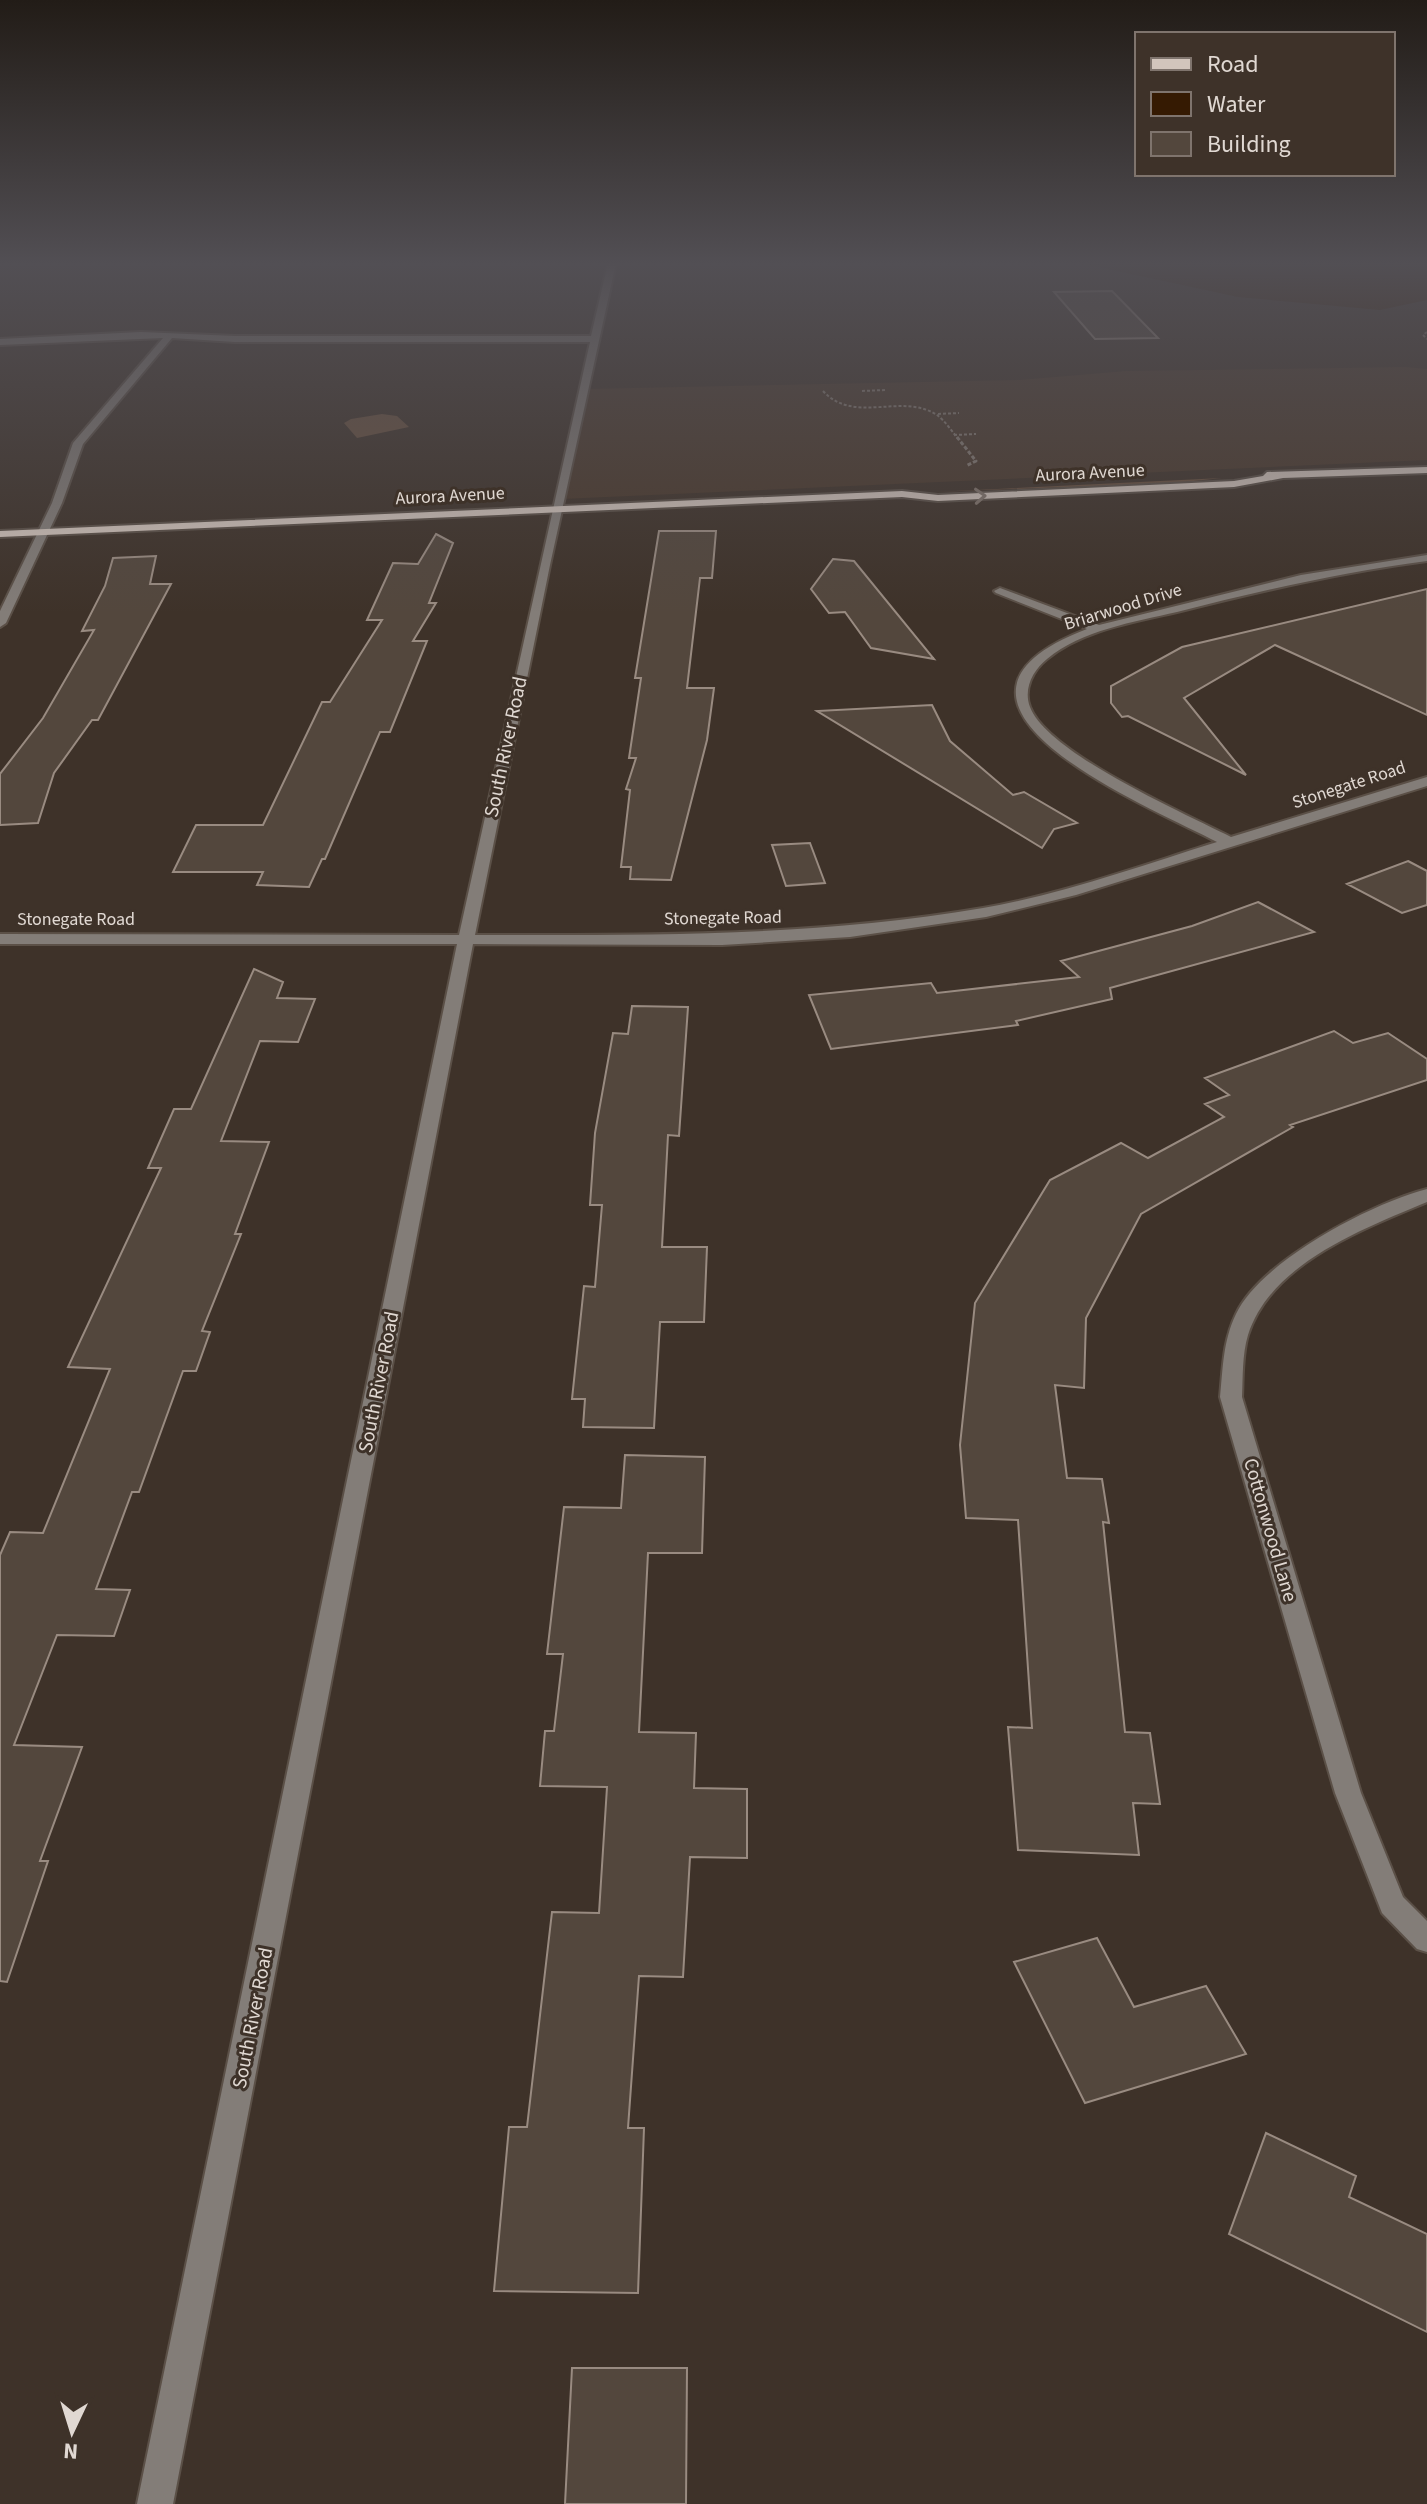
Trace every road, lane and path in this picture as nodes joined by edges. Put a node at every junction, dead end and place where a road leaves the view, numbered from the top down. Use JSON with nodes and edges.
{"nodes":[{"id":1,"x":132,"y":380,"type":"edge"},
{"id":2,"x":586,"y":380,"type":"edge"},
{"id":3,"x":885,"y":390,"type":"dead end"},
{"id":4,"x":823,"y":391,"type":"dead end"},
{"id":5,"x":862,"y":391,"type":"dead end"},
{"id":6,"x":959,"y":413,"type":"dead end"},
{"id":7,"x":937,"y":414,"type":"junction"},
{"id":8,"x":976,"y":434,"type":"dead end"},
{"id":9,"x":953,"y":435,"type":"junction"},
{"id":10,"x":966,"y":466,"type":"dead end"},
{"id":11,"x":1427,"y":470,"type":"edge"},
{"id":12,"x":559,"y":509,"type":"junction"},
{"id":13,"x":42,"y":533,"type":"junction"},
{"id":14,"x":0,"y":534,"type":"edge"},
{"id":15,"x":1427,"y":558,"type":"edge"},
{"id":16,"x":1000,"y":591,"type":"dead end"},
{"id":17,"x":0,"y":623,"type":"edge"},
{"id":18,"x":1099,"y":629,"type":"junction"},
{"id":19,"x":1427,"y":781,"type":"edge"},
{"id":20,"x":1231,"y":843,"type":"junction"},
{"id":21,"x":0,"y":939,"type":"edge"},
{"id":22,"x":466,"y":940,"type":"junction"},
{"id":23,"x":1427,"y":1195,"type":"edge"},
{"id":24,"x":1427,"y":1940,"type":"edge"},
{"id":25,"x":155,"y":2504,"type":"edge"}],
"edges":[{"from":1,"to":13,"type":"street"},
{"from":2,"to":12,"type":"street","name":"South River Road"},
{"from":3,"to":5,"type":"path"},
{"from":4,"to":7,"type":"path"},
{"from":6,"to":7,"type":"path"},
{"from":7,"to":9,"type":"path"},
{"from":8,"to":9,"type":"path"},
{"from":9,"to":10,"type":"path"},
{"from":11,"to":12,"type":"main road","name":"Aurora Avenue"},
{"from":12,"to":13,"type":"main road","name":"Aurora Avenue"},
{"from":12,"to":22,"type":"street","name":"South River Road"},
{"from":13,"to":14,"type":"main road","name":"Aurora Avenue"},
{"from":13,"to":17,"type":"street"},
{"from":15,"to":18,"type":"street","name":"Briarwood Drive"},
{"from":16,"to":18,"type":"street"},
{"from":18,"to":20,"type":"street","name":"Briarwood Drive"},
{"from":19,"to":20,"type":"street","name":"Stonegate Road"},
{"from":20,"to":22,"type":"street","name":"Stonegate Road"},
{"from":21,"to":22,"type":"street","name":"Stonegate Road"},
{"from":22,"to":25,"type":"street","name":"South River Road"},
{"from":23,"to":24,"type":"street","name":"Cottonwood Lane"}]}
